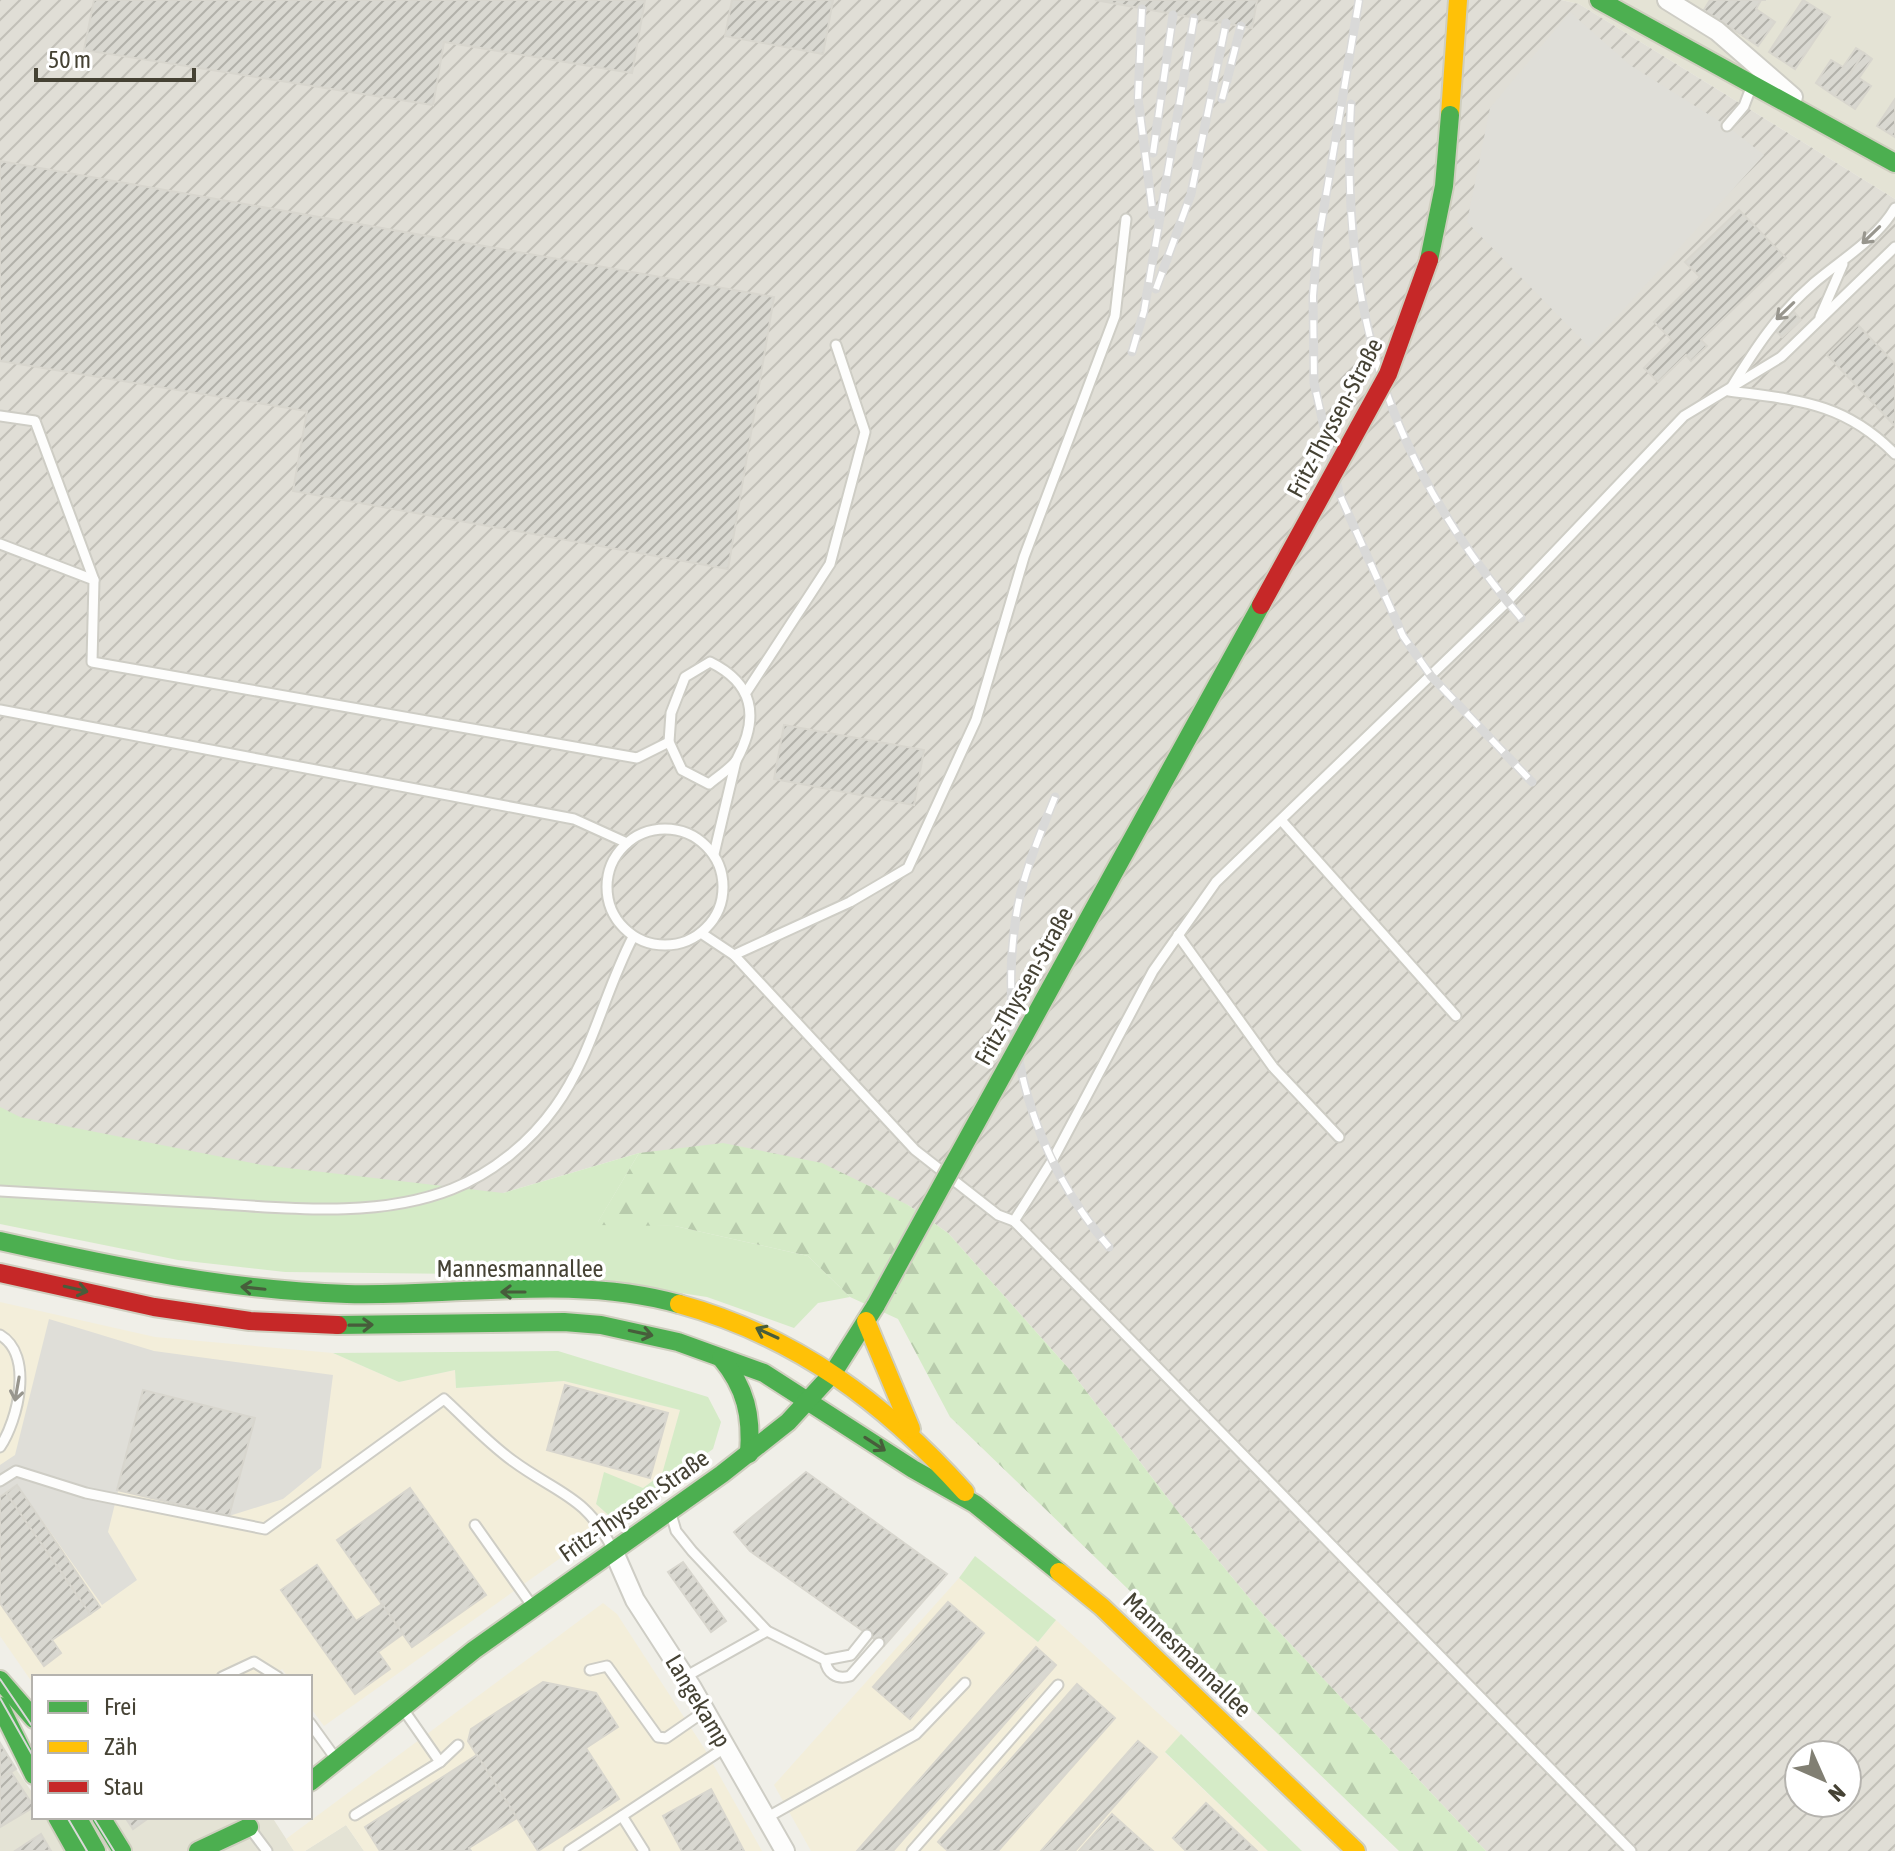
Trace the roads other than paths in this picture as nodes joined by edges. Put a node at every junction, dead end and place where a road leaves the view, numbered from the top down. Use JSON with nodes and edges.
{"nodes":[{"id":1,"x":1458,"y":0,"type":"edge"},
{"id":2,"x":1599,"y":0,"type":"edge"},
{"id":3,"x":1667,"y":0,"type":"edge"},
{"id":4,"x":1753,"y":82,"type":"junction"},
{"id":5,"x":1816,"y":117,"type":"junction"},
{"id":6,"x":1727,"y":126,"type":"dead end"},
{"id":7,"x":1895,"y":163,"type":"edge"},
{"id":8,"x":1895,"y":208,"type":"edge"},
{"id":9,"x":1126,"y":219,"type":"dead end"},
{"id":10,"x":1895,"y":247,"type":"edge"},
{"id":11,"x":1844,"y":261,"type":"junction"},
{"id":12,"x":1818,"y":321,"type":"junction"},
{"id":13,"x":836,"y":345,"type":"dead end"},
{"id":14,"x":1729,"y":391,"type":"junction"},
{"id":15,"x":0,"y":416,"type":"edge"},
{"id":16,"x":1895,"y":454,"type":"edge"},
{"id":17,"x":0,"y":544,"type":"edge"},
{"id":18,"x":94,"y":580,"type":"junction"},
{"id":19,"x":747,"y":691,"type":"junction"},
{"id":20,"x":0,"y":710,"type":"edge"},
{"id":21,"x":669,"y":742,"type":"junction"},
{"id":22,"x":736,"y":761,"type":"junction"},
{"id":23,"x":1281,"y":820,"type":"junction"},
{"id":24,"x":627,"y":843,"type":"junction"},
{"id":25,"x":714,"y":854,"type":"junction"},
{"id":26,"x":701,"y":933,"type":"junction"},
{"id":27,"x":1178,"y":935,"type":"junction"},
{"id":28,"x":633,"y":937,"type":"junction"},
{"id":29,"x":734,"y":955,"type":"junction"},
{"id":30,"x":1456,"y":1016,"type":"dead end"},
{"id":31,"x":1339,"y":1137,"type":"dead end"},
{"id":32,"x":0,"y":1191,"type":"edge"},
{"id":33,"x":1014,"y":1221,"type":"junction"},
{"id":34,"x":0,"y":1241,"type":"edge"},
{"id":35,"x":0,"y":1273,"type":"edge"},
{"id":36,"x":871,"y":1313,"type":"junction"},
{"id":37,"x":0,"y":1335,"type":"edge"},
{"id":38,"x":718,"y":1354,"type":"junction"},
{"id":39,"x":833,"y":1373,"type":"junction"},
{"id":40,"x":811,"y":1401,"type":"junction"},
{"id":41,"x":912,"y":1431,"type":"junction"},
{"id":42,"x":0,"y":1447,"type":"edge"},
{"id":43,"x":749,"y":1454,"type":"junction"},
{"id":44,"x":0,"y":1481,"type":"edge"},
{"id":45,"x":975,"y":1504,"type":"junction"},
{"id":46,"x":670,"y":1510,"type":"junction"},
{"id":47,"x":475,"y":1525,"type":"dead end"},
{"id":48,"x":613,"y":1550,"type":"junction"},
{"id":49,"x":533,"y":1607,"type":"junction"},
{"id":50,"x":767,"y":1631,"type":"junction"},
{"id":51,"x":867,"y":1635,"type":"dead end"},
{"id":52,"x":879,"y":1643,"type":"dead end"},
{"id":53,"x":825,"y":1660,"type":"junction"},
{"id":54,"x":590,"y":1670,"type":"dead end"},
{"id":55,"x":226,"y":1675,"type":"edge"},
{"id":56,"x":275,"y":1675,"type":"edge"},
{"id":57,"x":685,"y":1677,"type":"junction"},
{"id":58,"x":0,"y":1680,"type":"edge"},
{"id":59,"x":965,"y":1683,"type":"dead end"},
{"id":60,"x":1058,"y":1685,"type":"dead end"},
{"id":61,"x":403,"y":1709,"type":"junction"},
{"id":62,"x":705,"y":1711,"type":"junction"},
{"id":63,"x":3,"y":1714,"type":"edge"},
{"id":64,"x":32,"y":1717,"type":"edge"},
{"id":65,"x":312,"y":1726,"type":"edge"},
{"id":66,"x":458,"y":1745,"type":"dead end"},
{"id":67,"x":32,"y":1747,"type":"edge"},
{"id":68,"x":726,"y":1747,"type":"junction"},
{"id":69,"x":338,"y":1762,"type":"junction"},
{"id":70,"x":440,"y":1762,"type":"junction"},
{"id":71,"x":32,"y":1771,"type":"edge"},
{"id":72,"x":312,"y":1781,"type":"edge"},
{"id":73,"x":355,"y":1815,"type":"dead end"},
{"id":74,"x":622,"y":1816,"type":"junction"},
{"id":75,"x":766,"y":1818,"type":"junction"},
{"id":76,"x":58,"y":1819,"type":"edge"},
{"id":77,"x":78,"y":1819,"type":"edge"},
{"id":78,"x":102,"y":1819,"type":"edge"},
{"id":79,"x":256,"y":1822,"type":"edge"},
{"id":80,"x":76,"y":1851,"type":"edge"},
{"id":81,"x":96,"y":1851,"type":"edge"},
{"id":82,"x":122,"y":1851,"type":"edge"},
{"id":83,"x":198,"y":1851,"type":"edge"},
{"id":84,"x":226,"y":1851,"type":"edge"},
{"id":85,"x":267,"y":1851,"type":"edge"},
{"id":86,"x":569,"y":1851,"type":"edge"},
{"id":87,"x":644,"y":1851,"type":"edge"},
{"id":88,"x":785,"y":1851,"type":"edge"},
{"id":89,"x":912,"y":1851,"type":"edge"},
{"id":90,"x":1356,"y":1851,"type":"edge"},
{"id":91,"x":1631,"y":1851,"type":"edge"}],
"edges":[{"from":1,"to":36,"type":"street","name":"Fritz-Thyssen-Straße","bridge":true},
{"from":2,"to":4,"type":"street"},
{"from":3,"to":5,"type":"street"},
{"from":4,"to":5,"type":"street"},
{"from":4,"to":6,"type":"lane"},
{"from":5,"to":7,"type":"street"},
{"from":8,"to":11,"type":"lane","one_way":true},
{"from":9,"to":29,"type":"lane"},
{"from":10,"to":12,"type":"lane"},
{"from":11,"to":12,"type":"lane"},
{"from":11,"to":14,"type":"lane","one_way":true},
{"from":12,"to":14,"type":"lane"},
{"from":13,"to":19,"type":"lane"},
{"from":14,"to":16,"type":"lane"},
{"from":14,"to":23,"type":"lane"},
{"from":15,"to":18,"type":"lane"},
{"from":17,"to":18,"type":"lane"},
{"from":18,"to":21,"type":"lane"},
{"from":19,"to":21,"type":"lane"},
{"from":19,"to":22,"type":"lane"},
{"from":20,"to":24,"type":"lane"},
{"from":21,"to":22,"type":"lane"},
{"from":22,"to":25,"type":"lane"},
{"from":23,"to":27,"type":"lane"},
{"from":23,"to":30,"type":"lane"},
{"from":24,"to":25,"type":"lane"},
{"from":24,"to":28,"type":"lane"},
{"from":25,"to":26,"type":"lane"},
{"from":26,"to":28,"type":"lane"},
{"from":26,"to":29,"type":"lane"},
{"from":27,"to":31,"type":"lane"},
{"from":27,"to":33,"type":"lane"},
{"from":28,"to":32,"type":"lane"},
{"from":29,"to":33,"type":"lane"},
{"from":33,"to":91,"type":"lane"},
{"from":39,"to":34,"type":"street","name":"Mannesmannallee","one_way":true},
{"from":35,"to":38,"type":"street","name":"Mannesmannallee","one_way":true},
{"from":36,"to":39,"type":"street","name":"Fritz-Thyssen-Straße"},
{"from":36,"to":41,"type":"street"},
{"from":37,"to":42,"type":"lane","one_way":true},
{"from":38,"to":40,"type":"street","name":"Mannesmannallee"},
{"from":38,"to":43,"type":"street"},
{"from":39,"to":40,"type":"street","name":"Fritz-Thyssen-Straße"},
{"from":39,"to":41,"type":"street","name":"Mannesmannallee"},
{"from":40,"to":43,"type":"street","name":"Fritz-Thyssen-Straße"},
{"from":40,"to":45,"type":"street","name":"Mannesmannallee","one_way":true},
{"from":41,"to":45,"type":"street","name":"Mannesmannallee"},
{"from":43,"to":46,"type":"street","name":"Fritz-Thyssen-Straße"},
{"from":44,"to":48,"type":"lane"},
{"from":45,"to":90,"type":"street","name":"Mannesmannallee"},
{"from":46,"to":48,"type":"street","name":"Fritz-Thyssen-Straße"},
{"from":46,"to":50,"type":"lane"},
{"from":47,"to":49,"type":"lane"},
{"from":48,"to":49,"type":"street","name":"Fritz-Thyssen-Straße"},
{"from":48,"to":57,"type":"street","name":"Langekamp"},
{"from":49,"to":61,"type":"street","name":"Fritz-Thyssen-Straße"},
{"from":50,"to":53,"type":"lane"},
{"from":50,"to":57,"type":"lane"},
{"from":51,"to":53,"type":"lane"},
{"from":52,"to":53,"type":"lane"},
{"from":54,"to":62,"type":"lane"},
{"from":55,"to":56,"type":"lane"},
{"from":57,"to":62,"type":"street","name":"Langekamp"},
{"from":58,"to":64,"type":"street"},
{"from":59,"to":75,"type":"lane"},
{"from":60,"to":89,"type":"lane"},
{"from":61,"to":69,"type":"street","name":"Fritz-Thyssen-Straße"},
{"from":61,"to":70,"type":"lane"},
{"from":62,"to":68,"type":"street","name":"Langekamp"},
{"from":63,"to":67,"type":"street"},
{"from":63,"to":71,"type":"street"},
{"from":65,"to":69,"type":"lane"},
{"from":66,"to":70,"type":"lane"},
{"from":68,"to":74,"type":"lane"},
{"from":68,"to":75,"type":"street","name":"Langekamp"},
{"from":69,"to":72,"type":"street","name":"Fritz-Thyssen-Straße"},
{"from":70,"to":73,"type":"lane"},
{"from":74,"to":86,"type":"lane"},
{"from":74,"to":87,"type":"lane"},
{"from":75,"to":88,"type":"street","name":"Langekamp"},
{"from":76,"to":80,"type":"street"},
{"from":77,"to":81,"type":"street"},
{"from":78,"to":82,"type":"street"},
{"from":79,"to":83,"type":"street"},
{"from":79,"to":84,"type":"street"},
{"from":79,"to":85,"type":"lane"}]}
